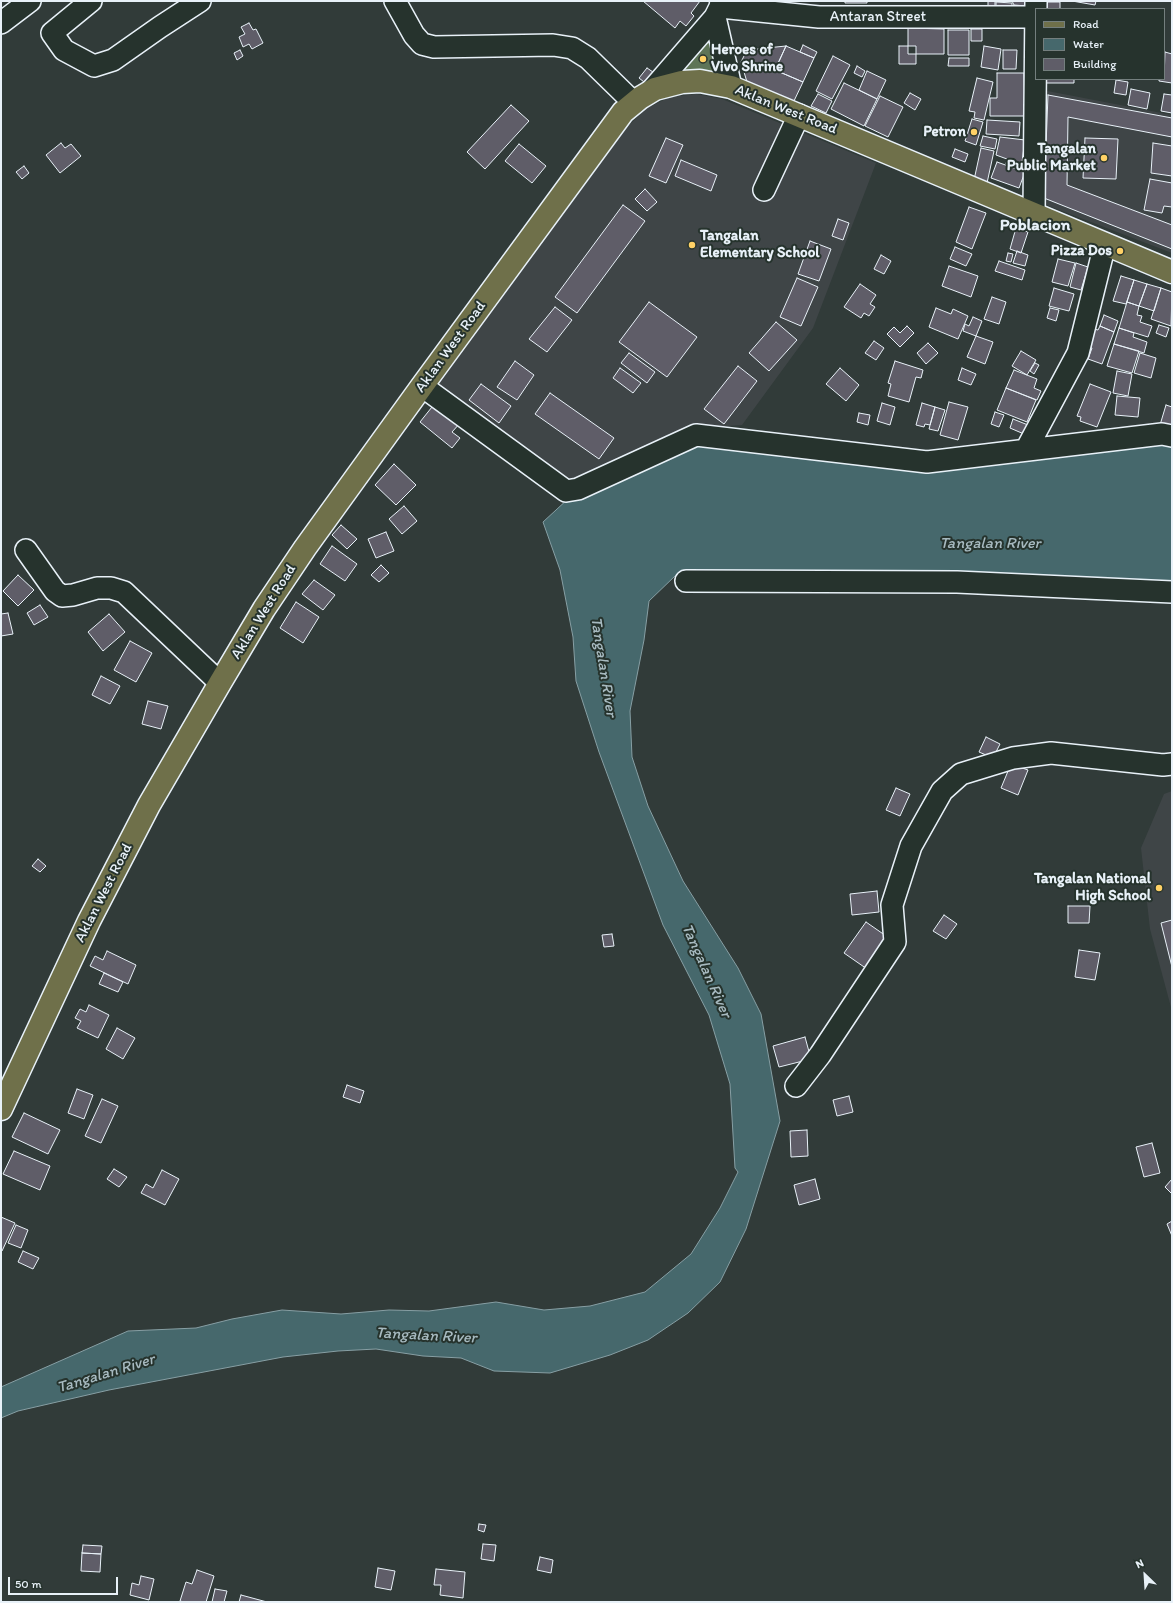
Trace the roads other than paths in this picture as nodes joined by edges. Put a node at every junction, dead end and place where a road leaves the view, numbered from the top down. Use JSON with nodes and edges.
{"nodes":[{"id":1,"x":30,"y":1,"type":"edge"},
{"id":2,"x":91,"y":1,"type":"edge"},
{"id":3,"x":200,"y":1,"type":"edge"},
{"id":4,"x":395,"y":1,"type":"edge"},
{"id":5,"x":719,"y":8,"type":"edge"},
{"id":6,"x":1035,"y":17,"type":"edge"},
{"id":7,"x":1,"y":23,"type":"edge"},
{"id":8,"x":1035,"y":80,"type":"edge"},
{"id":9,"x":731,"y":87,"type":"junction"},
{"id":10,"x":642,"y":97,"type":"junction"},
{"id":11,"x":799,"y":115,"type":"junction"},
{"id":12,"x":764,"y":190,"type":"dead end"},
{"id":13,"x":1034,"y":213,"type":"junction"},
{"id":14,"x":1105,"y":244,"type":"junction"},
{"id":15,"x":1172,"y":272,"type":"edge"},
{"id":16,"x":422,"y":386,"type":"junction"},
{"id":17,"x":1172,"y":436,"type":"edge"},
{"id":18,"x":1026,"y":450,"type":"junction"},
{"id":19,"x":26,"y":550,"type":"dead end"},
{"id":20,"x":686,"y":581,"type":"dead end"},
{"id":21,"x":1172,"y":592,"type":"edge"},
{"id":22,"x":220,"y":683,"type":"junction"},
{"id":23,"x":1172,"y":764,"type":"edge"},
{"id":24,"x":796,"y":1086,"type":"dead end"},
{"id":25,"x":1,"y":1109,"type":"edge"}],
"edges":[{"from":1,"to":7,"type":"street"},
{"from":2,"to":3,"type":"street"},
{"from":4,"to":10,"type":"street"},
{"from":5,"to":6,"type":"street","name":"Antaran Street"},
{"from":5,"to":9,"type":"street"},
{"from":5,"to":10,"type":"street"},
{"from":8,"to":13,"type":"street"},
{"from":9,"to":10,"type":"main road","name":"Aklan West Road"},
{"from":9,"to":11,"type":"main road","name":"Aklan West Road"},
{"from":10,"to":16,"type":"main road","name":"Aklan West Road"},
{"from":11,"to":12,"type":"street"},
{"from":11,"to":13,"type":"main road","name":"Aklan West Road"},
{"from":13,"to":14,"type":"main road","name":"Aklan West Road"},
{"from":14,"to":15,"type":"main road","name":"Aklan West Road"},
{"from":14,"to":18,"type":"street"},
{"from":16,"to":18,"type":"street"},
{"from":16,"to":22,"type":"main road","name":"Aklan West Road"},
{"from":17,"to":18,"type":"street"},
{"from":19,"to":22,"type":"street"},
{"from":20,"to":21,"type":"street"},
{"from":22,"to":25,"type":"main road","name":"Aklan West Road"},
{"from":23,"to":24,"type":"street"}]}
